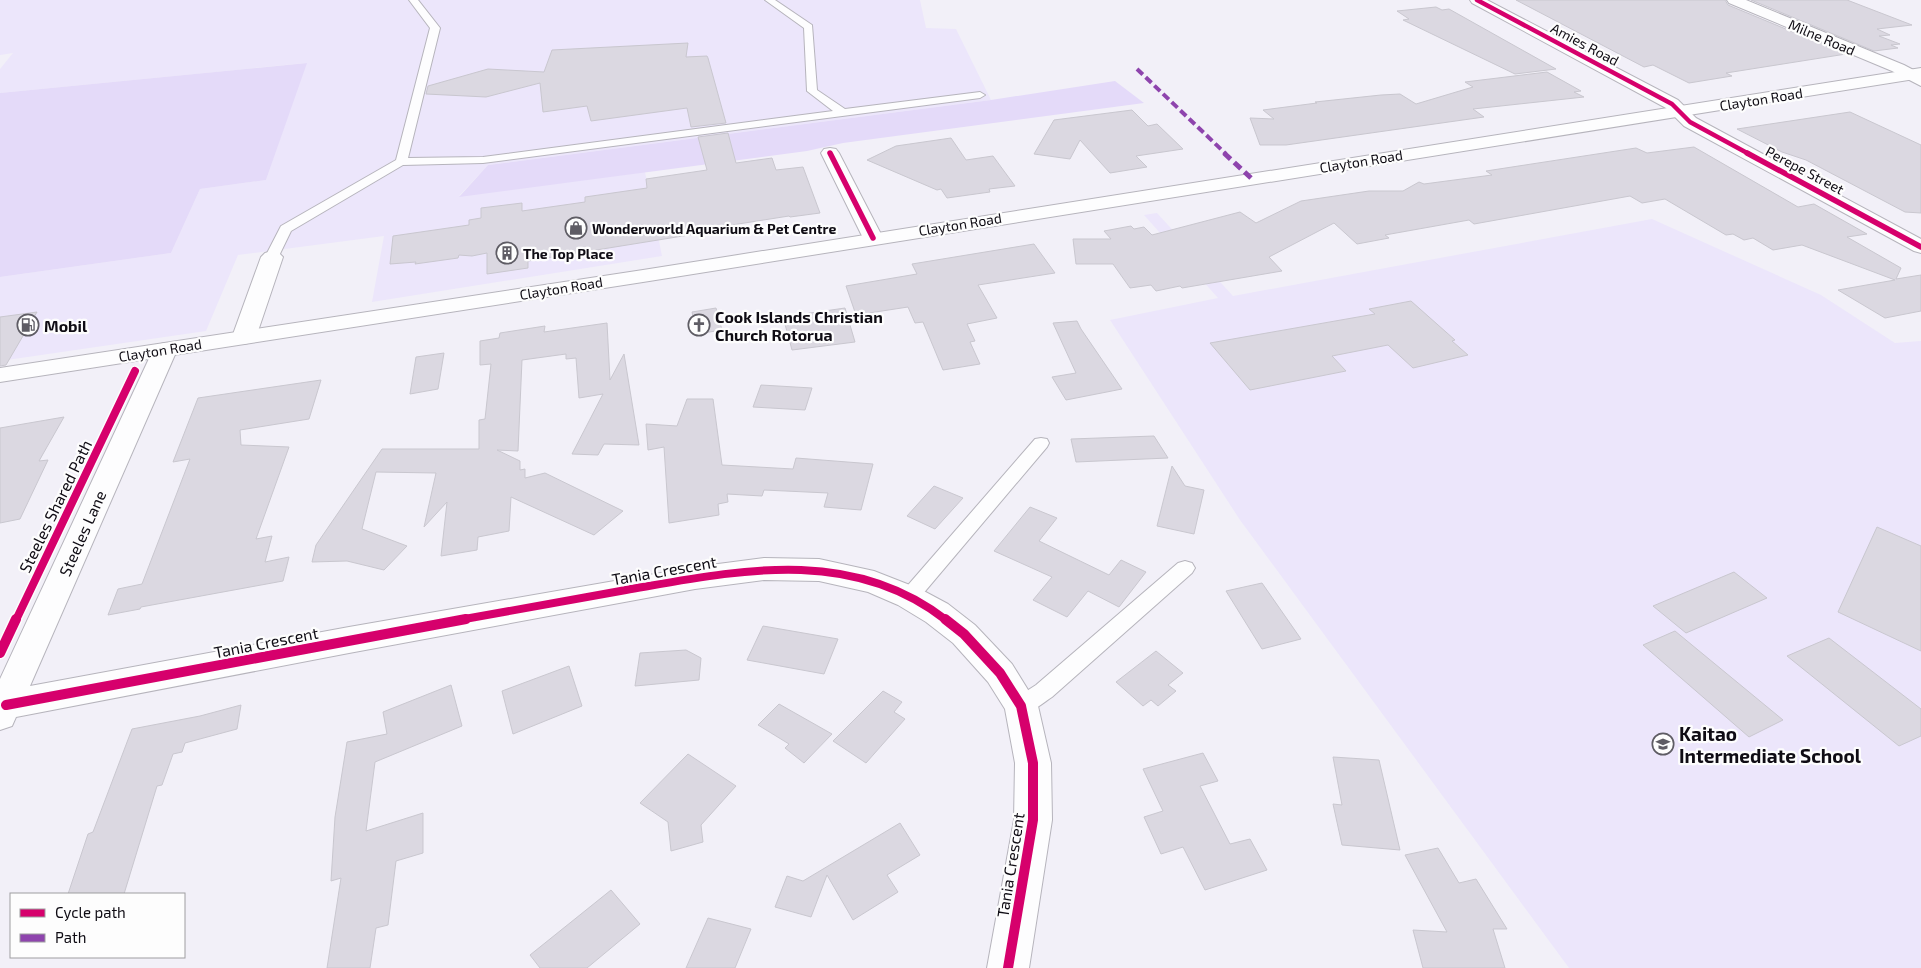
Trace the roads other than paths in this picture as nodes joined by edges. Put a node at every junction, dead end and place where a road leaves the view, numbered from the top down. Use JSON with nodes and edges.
{"nodes":[{"id":1,"x":413,"y":0,"type":"edge"},
{"id":2,"x":769,"y":0,"type":"edge"},
{"id":3,"x":1477,"y":0,"type":"edge"},
{"id":4,"x":1734,"y":0,"type":"edge"},
{"id":5,"x":1917,"y":76,"type":"edge"},
{"id":6,"x":980,"y":95,"type":"dead end"},
{"id":7,"x":1679,"y":112,"type":"junction"},
{"id":8,"x":843,"y":113,"type":"junction"},
{"id":9,"x":830,"y":153,"type":"dead end"},
{"id":10,"x":401,"y":162,"type":"junction"},
{"id":11,"x":873,"y":238,"type":"junction"},
{"id":12,"x":1921,"y":246,"type":"edge"},
{"id":13,"x":272,"y":258,"type":"joint"},
{"id":14,"x":244,"y":337,"type":"junction"},
{"id":15,"x":165,"y":350,"type":"junction"},
{"id":16,"x":0,"y":375,"type":"edge"},
{"id":17,"x":1041,"y":443,"type":"dead end"},
{"id":18,"x":1185,"y":568,"type":"dead end"},
{"id":19,"x":909,"y":597,"type":"junction"},
{"id":20,"x":1020,"y":706,"type":"junction"},
{"id":21,"x":3,"y":710,"type":"edge"},
{"id":22,"x":1008,"y":968,"type":"edge"}],
"edges":[{"from":1,"to":10,"type":"lane"},
{"from":2,"to":8,"type":"lane"},
{"from":3,"to":7,"type":"street","name":"Amies Road"},
{"from":4,"to":5,"type":"street","name":"Milne Road"},
{"from":5,"to":7,"type":"street","name":"Clayton Road"},
{"from":6,"to":8,"type":"lane"},
{"from":7,"to":11,"type":"street","name":"Clayton Road"},
{"from":7,"to":12,"type":"street","name":"Perepe Street"},
{"from":8,"to":10,"type":"lane"},
{"from":9,"to":11,"type":"street"},
{"from":10,"to":13,"type":"lane"},
{"from":11,"to":14,"type":"street","name":"Clayton Road"},
{"from":13,"to":14,"type":"street"},
{"from":14,"to":15,"type":"street","name":"Clayton Road"},
{"from":15,"to":16,"type":"street","name":"Clayton Road"},
{"from":15,"to":21,"type":"street","name":"Steeles Lane"},
{"from":17,"to":19,"type":"lane"},
{"from":18,"to":20,"type":"lane"},
{"from":19,"to":20,"type":"street","name":"Tania Crescent"},
{"from":19,"to":21,"type":"street","name":"Tania Crescent"},
{"from":20,"to":22,"type":"street","name":"Tania Crescent"}]}
